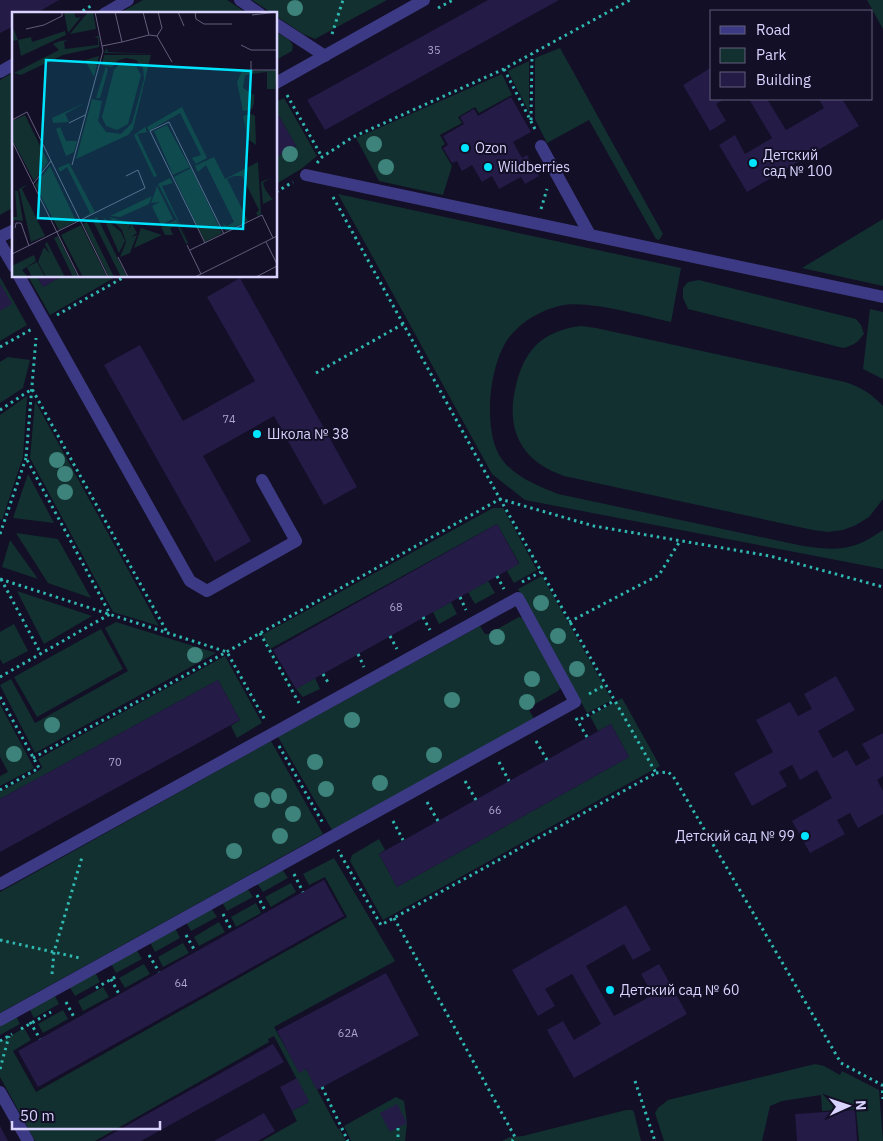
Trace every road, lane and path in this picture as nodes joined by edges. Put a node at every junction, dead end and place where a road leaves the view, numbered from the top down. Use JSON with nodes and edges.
{"nodes":[{"id":1,"x":128,"y":0,"type":"edge"},
{"id":2,"x":240,"y":0,"type":"edge"},
{"id":3,"x":343,"y":0,"type":"edge"},
{"id":4,"x":424,"y":0,"type":"edge"},
{"id":5,"x":630,"y":0,"type":"edge"},
{"id":6,"x":107,"y":12,"type":"edge"},
{"id":7,"x":257,"y":12,"type":"edge"},
{"id":8,"x":278,"y":25,"type":"edge"},
{"id":9,"x":532,"y":54,"type":"junction"},
{"id":10,"x":325,"y":56,"type":"junction"},
{"id":11,"x":12,"y":65,"type":"edge"},
{"id":12,"x":504,"y":69,"type":"junction"},
{"id":13,"x":0,"y":72,"type":"edge"},
{"id":14,"x":278,"y":82,"type":"edge"},
{"id":15,"x":531,"y":121,"type":"junction"},
{"id":16,"x":541,"y":146,"type":"joint"},
{"id":17,"x":322,"y":157,"type":"junction"},
{"id":18,"x":306,"y":175,"type":"joint"},
{"id":19,"x":324,"y":179,"type":"junction"},
{"id":20,"x":12,"y":231,"type":"edge"},
{"id":21,"x":590,"y":235,"type":"junction"},
{"id":22,"x":0,"y":237,"type":"edge"},
{"id":23,"x":0,"y":243,"type":"edge"},
{"id":24,"x":12,"y":264,"type":"edge"},
{"id":25,"x":20,"y":278,"type":"edge"},
{"id":26,"x":122,"y":278,"type":"edge"},
{"id":27,"x":883,"y":297,"type":"edge"},
{"id":28,"x":45,"y":322,"type":"junction"},
{"id":29,"x":403,"y":324,"type":"junction"},
{"id":30,"x":0,"y":347,"type":"edge"},
{"id":31,"x":316,"y":372,"type":"dead end"},
{"id":32,"x":32,"y":388,"type":"junction"},
{"id":33,"x":0,"y":410,"type":"edge"},
{"id":34,"x":26,"y":458,"type":"junction"},
{"id":35,"x":262,"y":480,"type":"dead end"},
{"id":36,"x":500,"y":499,"type":"junction"},
{"id":37,"x":1,"y":525,"type":"edge"},
{"id":38,"x":0,"y":534,"type":"edge"},
{"id":39,"x":680,"y":541,"type":"junction"},
{"id":40,"x":497,"y":576,"type":"dead end"},
{"id":41,"x":0,"y":579,"type":"edge"},
{"id":42,"x":883,"y":587,"type":"edge"},
{"id":43,"x":505,"y":591,"type":"dead end"},
{"id":44,"x":460,"y":597,"type":"dead end"},
{"id":45,"x":467,"y":612,"type":"dead end"},
{"id":46,"x":110,"y":614,"type":"junction"},
{"id":47,"x":423,"y":618,"type":"dead end"},
{"id":48,"x":569,"y":622,"type":"dead end"},
{"id":49,"x":431,"y":632,"type":"dead end"},
{"id":50,"x":168,"y":633,"type":"junction"},
{"id":51,"x":260,"y":633,"type":"junction"},
{"id":52,"x":390,"y":636,"type":"dead end"},
{"id":53,"x":398,"y":650,"type":"dead end"},
{"id":54,"x":227,"y":652,"type":"junction"},
{"id":55,"x":41,"y":654,"type":"junction"},
{"id":56,"x":358,"y":654,"type":"dead end"},
{"id":57,"x":365,"y":668,"type":"dead end"},
{"id":58,"x":323,"y":674,"type":"dead end"},
{"id":59,"x":0,"y":676,"type":"edge"},
{"id":60,"x":330,"y":688,"type":"dead end"},
{"id":61,"x":0,"y":697,"type":"edge"},
{"id":62,"x":569,"y":705,"type":"junction"},
{"id":63,"x":306,"y":715,"type":"junction"},
{"id":64,"x":529,"y":727,"type":"junction"},
{"id":65,"x":587,"y":737,"type":"dead end"},
{"id":66,"x":492,"y":748,"type":"junction"},
{"id":67,"x":33,"y":758,"type":"junction"},
{"id":68,"x":547,"y":760,"type":"dead end"},
{"id":69,"x":457,"y":767,"type":"junction"},
{"id":70,"x":656,"y":774,"type":"dead end"},
{"id":71,"x":509,"y":781,"type":"dead end"},
{"id":72,"x":420,"y":788,"type":"junction"},
{"id":73,"x":0,"y":790,"type":"edge"},
{"id":74,"x":476,"y":800,"type":"dead end"},
{"id":75,"x":385,"y":807,"type":"junction"},
{"id":76,"x":438,"y":821,"type":"dead end"},
{"id":77,"x":89,"y":835,"type":"junction"},
{"id":78,"x":403,"y":840,"type":"dead end"},
{"id":79,"x":0,"y":884,"type":"edge"},
{"id":80,"x":394,"y":918,"type":"dead end"},
{"id":81,"x":0,"y":940,"type":"edge"},
{"id":82,"x":54,"y":952,"type":"junction"},
{"id":83,"x":102,"y":963,"type":"junction"},
{"id":84,"x":50,"y":992,"type":"junction"},
{"id":85,"x":0,"y":1020,"type":"edge"},
{"id":86,"x":9,"y":1036,"type":"dead end"},
{"id":87,"x":0,"y":1069,"type":"edge"},
{"id":88,"x":634,"y":1081,"type":"dead end"},
{"id":89,"x":322,"y":1087,"type":"dead end"},
{"id":90,"x":0,"y":1092,"type":"edge"},
{"id":91,"x":883,"y":1099,"type":"edge"},
{"id":92,"x":398,"y":1128,"type":"dead end"},
{"id":93,"x":28,"y":1141,"type":"edge"},
{"id":94,"x":348,"y":1141,"type":"edge"},
{"id":95,"x":398,"y":1141,"type":"edge"},
{"id":96,"x":512,"y":1141,"type":"edge"},
{"id":97,"x":655,"y":1141,"type":"edge"}],
"edges":[{"from":1,"to":6,"type":"street"},
{"from":2,"to":7,"type":"street"},
{"from":3,"to":10,"type":"path"},
{"from":4,"to":10,"type":"street"},
{"from":5,"to":9,"type":"path"},
{"from":8,"to":10,"type":"street"},
{"from":9,"to":12,"type":"path"},
{"from":9,"to":15,"type":"path"},
{"from":10,"to":14,"type":"street"},
{"from":11,"to":13,"type":"street"},
{"from":12,"to":15,"type":"path"},
{"from":12,"to":17,"type":"path"},
{"from":14,"to":17,"type":"path"},
{"from":15,"to":16,"type":"path"},
{"from":16,"to":21,"type":"street"},
{"from":17,"to":18,"type":"path"},
{"from":18,"to":19,"type":"street"},
{"from":19,"to":21,"type":"street"},
{"from":19,"to":29,"type":"path"},
{"from":20,"to":22,"type":"street"},
{"from":21,"to":27,"type":"street"},
{"from":23,"to":24,"type":"street"},
{"from":25,"to":28,"type":"street"},
{"from":26,"to":28,"type":"path"},
{"from":28,"to":35,"type":"street"},
{"from":29,"to":31,"type":"path"},
{"from":29,"to":36,"type":"path"},
{"from":30,"to":32,"type":"path"},
{"from":32,"to":33,"type":"path"},
{"from":32,"to":34,"type":"path"},
{"from":32,"to":50,"type":"path"},
{"from":34,"to":37,"type":"path"},
{"from":34,"to":46,"type":"path"},
{"from":36,"to":39,"type":"path"},
{"from":36,"to":51,"type":"path"},
{"from":37,"to":38,"type":"path"},
{"from":39,"to":42,"type":"path"},
{"from":39,"to":48,"type":"path"},
{"from":40,"to":43,"type":"path"},
{"from":41,"to":46,"type":"path"},
{"from":41,"to":55,"type":"path"},
{"from":44,"to":45,"type":"path"},
{"from":46,"to":50,"type":"path"},
{"from":46,"to":55,"type":"path"},
{"from":47,"to":49,"type":"path"},
{"from":50,"to":54,"type":"path"},
{"from":51,"to":54,"type":"path"},
{"from":51,"to":63,"type":"path"},
{"from":52,"to":53,"type":"path"},
{"from":54,"to":67,"type":"path"},
{"from":55,"to":59,"type":"path"},
{"from":56,"to":57,"type":"path"},
{"from":58,"to":60,"type":"path"},
{"from":61,"to":67,"type":"path"},
{"from":62,"to":63,"type":"street"},
{"from":62,"to":64,"type":"street"},
{"from":62,"to":65,"type":"path"},
{"from":63,"to":77,"type":"street"},
{"from":64,"to":66,"type":"street"},
{"from":64,"to":68,"type":"path"},
{"from":66,"to":69,"type":"street"},
{"from":66,"to":71,"type":"path"},
{"from":67,"to":73,"type":"path"},
{"from":69,"to":72,"type":"street"},
{"from":69,"to":74,"type":"path"},
{"from":70,"to":91,"type":"path"},
{"from":72,"to":75,"type":"street"},
{"from":72,"to":76,"type":"path"},
{"from":75,"to":78,"type":"path"},
{"from":75,"to":83,"type":"street"},
{"from":77,"to":79,"type":"street"},
{"from":77,"to":82,"type":"path"},
{"from":80,"to":96,"type":"path"},
{"from":81,"to":82,"type":"path"},
{"from":82,"to":83,"type":"path"},
{"from":82,"to":84,"type":"path"},
{"from":83,"to":84,"type":"street"},
{"from":84,"to":85,"type":"street"},
{"from":86,"to":87,"type":"path"},
{"from":88,"to":97,"type":"path"},
{"from":89,"to":94,"type":"path"},
{"from":90,"to":93,"type":"street"},
{"from":92,"to":95,"type":"path"}]}
